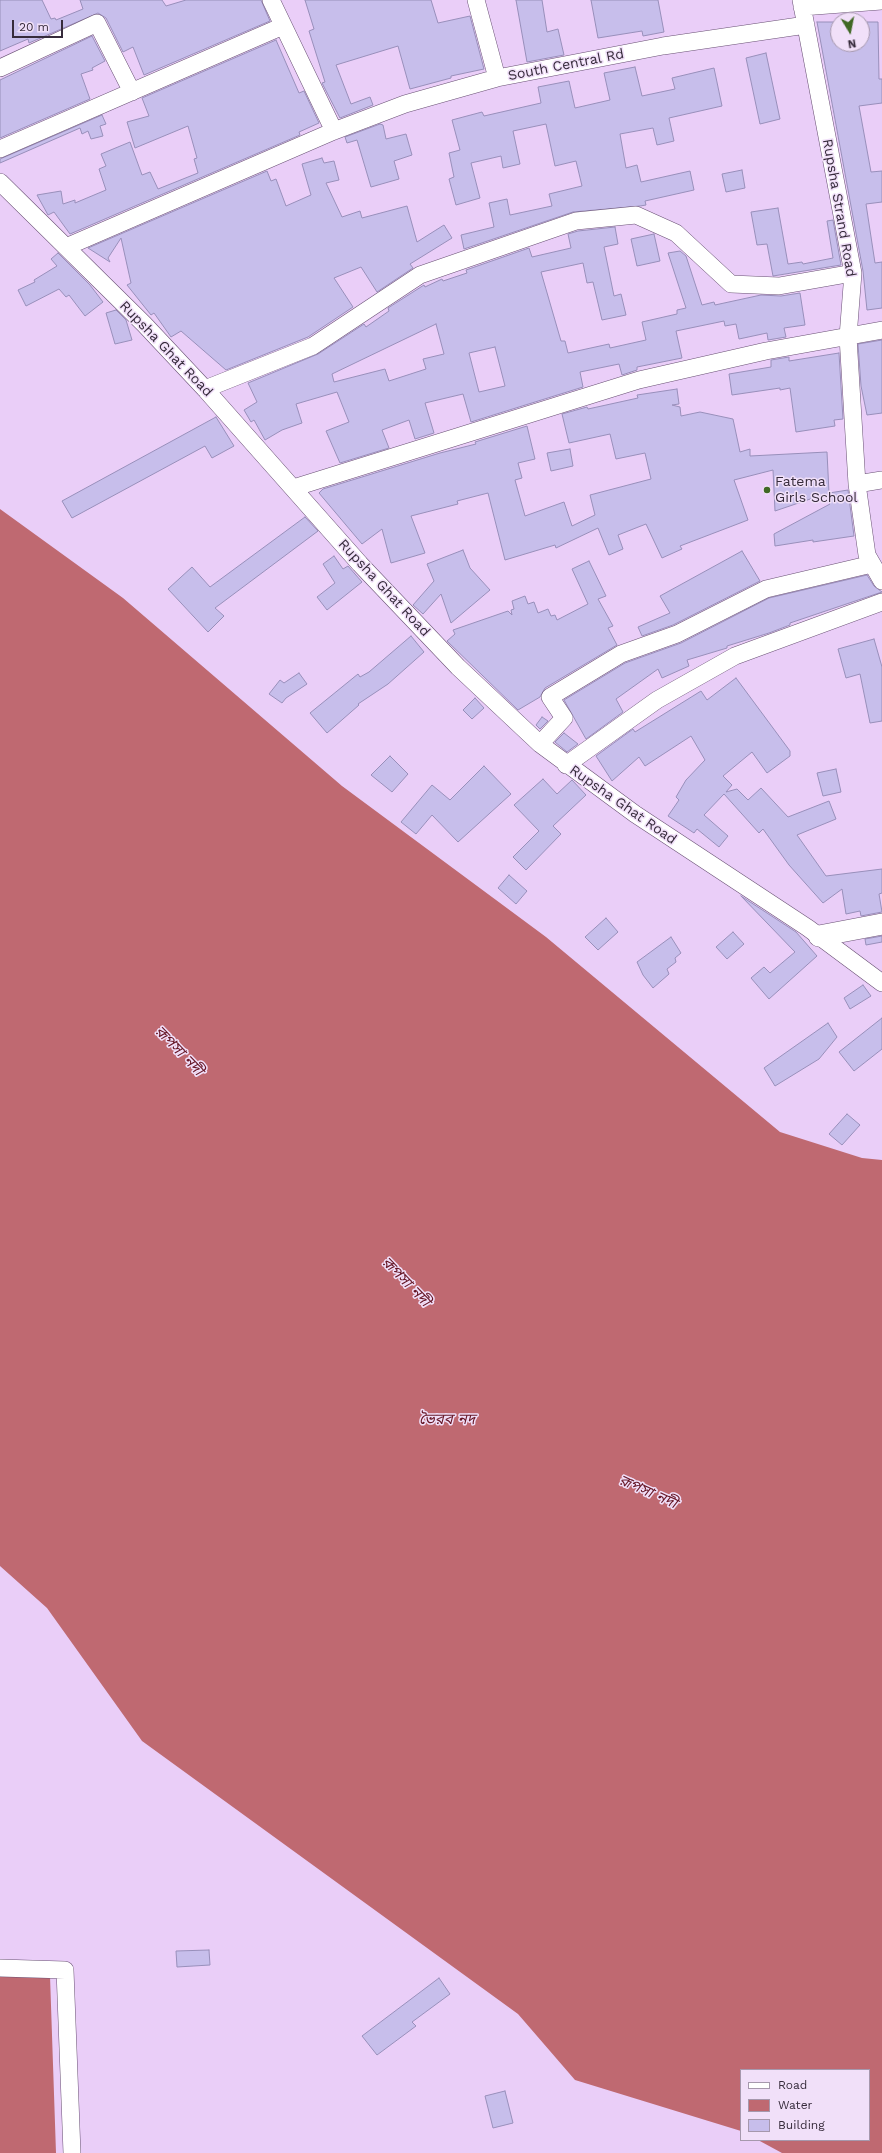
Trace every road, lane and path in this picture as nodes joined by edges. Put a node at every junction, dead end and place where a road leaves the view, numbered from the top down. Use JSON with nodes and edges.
{"nodes":[{"id":1,"x":270,"y":0,"type":"edge"},
{"id":2,"x":476,"y":0,"type":"edge"},
{"id":3,"x":882,"y":1,"type":"edge"},
{"id":4,"x":802,"y":4,"type":"edge"},
{"id":5,"x":806,"y":25,"type":"junction"},
{"id":6,"x":283,"y":26,"type":"junction"},
{"id":7,"x":0,"y":68,"type":"edge"},
{"id":8,"x":497,"y":78,"type":"junction"},
{"id":9,"x":132,"y":92,"type":"junction"},
{"id":10,"x":334,"y":132,"type":"junction"},
{"id":11,"x":0,"y":149,"type":"edge"},
{"id":12,"x":0,"y":182,"type":"edge"},
{"id":13,"x":66,"y":247,"type":"junction"},
{"id":14,"x":853,"y":273,"type":"junction"},
{"id":15,"x":882,"y":330,"type":"edge"},
{"id":16,"x":848,"y":337,"type":"junction"},
{"id":17,"x":205,"y":389,"type":"junction"},
{"id":18,"x":882,"y":480,"type":"edge"},
{"id":19,"x":857,"y":484,"type":"junction"},
{"id":20,"x":293,"y":488,"type":"junction"},
{"id":21,"x":872,"y":564,"type":"junction"},
{"id":22,"x":882,"y":581,"type":"edge"},
{"id":23,"x":882,"y":602,"type":"edge"},
{"id":24,"x":540,"y":744,"type":"junction"},
{"id":25,"x":566,"y":765,"type":"junction"},
{"id":26,"x":882,"y":924,"type":"edge"},
{"id":27,"x":819,"y":936,"type":"junction"},
{"id":28,"x":882,"y":983,"type":"edge"},
{"id":29,"x":0,"y":1968,"type":"edge"},
{"id":30,"x":72,"y":2153,"type":"edge"}],
"edges":[{"from":1,"to":6,"type":"street"},
{"from":2,"to":8,"type":"street"},
{"from":3,"to":4,"type":"street"},
{"from":4,"to":5,"type":"street","name":"Rupsha Strand Road"},
{"from":5,"to":8,"type":"street","name":"South Central Rd"},
{"from":5,"to":14,"type":"street","name":"Rupsha Strand Road"},
{"from":6,"to":9,"type":"street"},
{"from":6,"to":10,"type":"street"},
{"from":7,"to":9,"type":"street"},
{"from":8,"to":10,"type":"street","name":"South Central Rd"},
{"from":9,"to":11,"type":"street"},
{"from":10,"to":13,"type":"street","name":"South Central Rd"},
{"from":12,"to":13,"type":"street","name":"Rupsha Ghat Road"},
{"from":13,"to":17,"type":"street","name":"Rupsha Ghat Road"},
{"from":14,"to":16,"type":"street","name":"Rupsha Strand Road"},
{"from":14,"to":17,"type":"street"},
{"from":15,"to":16,"type":"street"},
{"from":16,"to":19,"type":"street","name":"Rupsha Strand Road"},
{"from":16,"to":20,"type":"street"},
{"from":17,"to":20,"type":"street","name":"Rupsha Ghat Road"},
{"from":18,"to":19,"type":"street"},
{"from":19,"to":21,"type":"street","name":"Rupsha Strand Road"},
{"from":20,"to":24,"type":"street","name":"Rupsha Ghat Road"},
{"from":21,"to":22,"type":"street","name":"Rupsha Strand Road"},
{"from":21,"to":24,"type":"street"},
{"from":23,"to":25,"type":"street"},
{"from":24,"to":25,"type":"street","name":"Rupsha Ghat Road"},
{"from":25,"to":27,"type":"street","name":"Rupsha Ghat Road"},
{"from":26,"to":27,"type":"main road"},
{"from":27,"to":28,"type":"street","name":"Rupsha Ghat Road"},
{"from":29,"to":30,"type":"street"}]}
